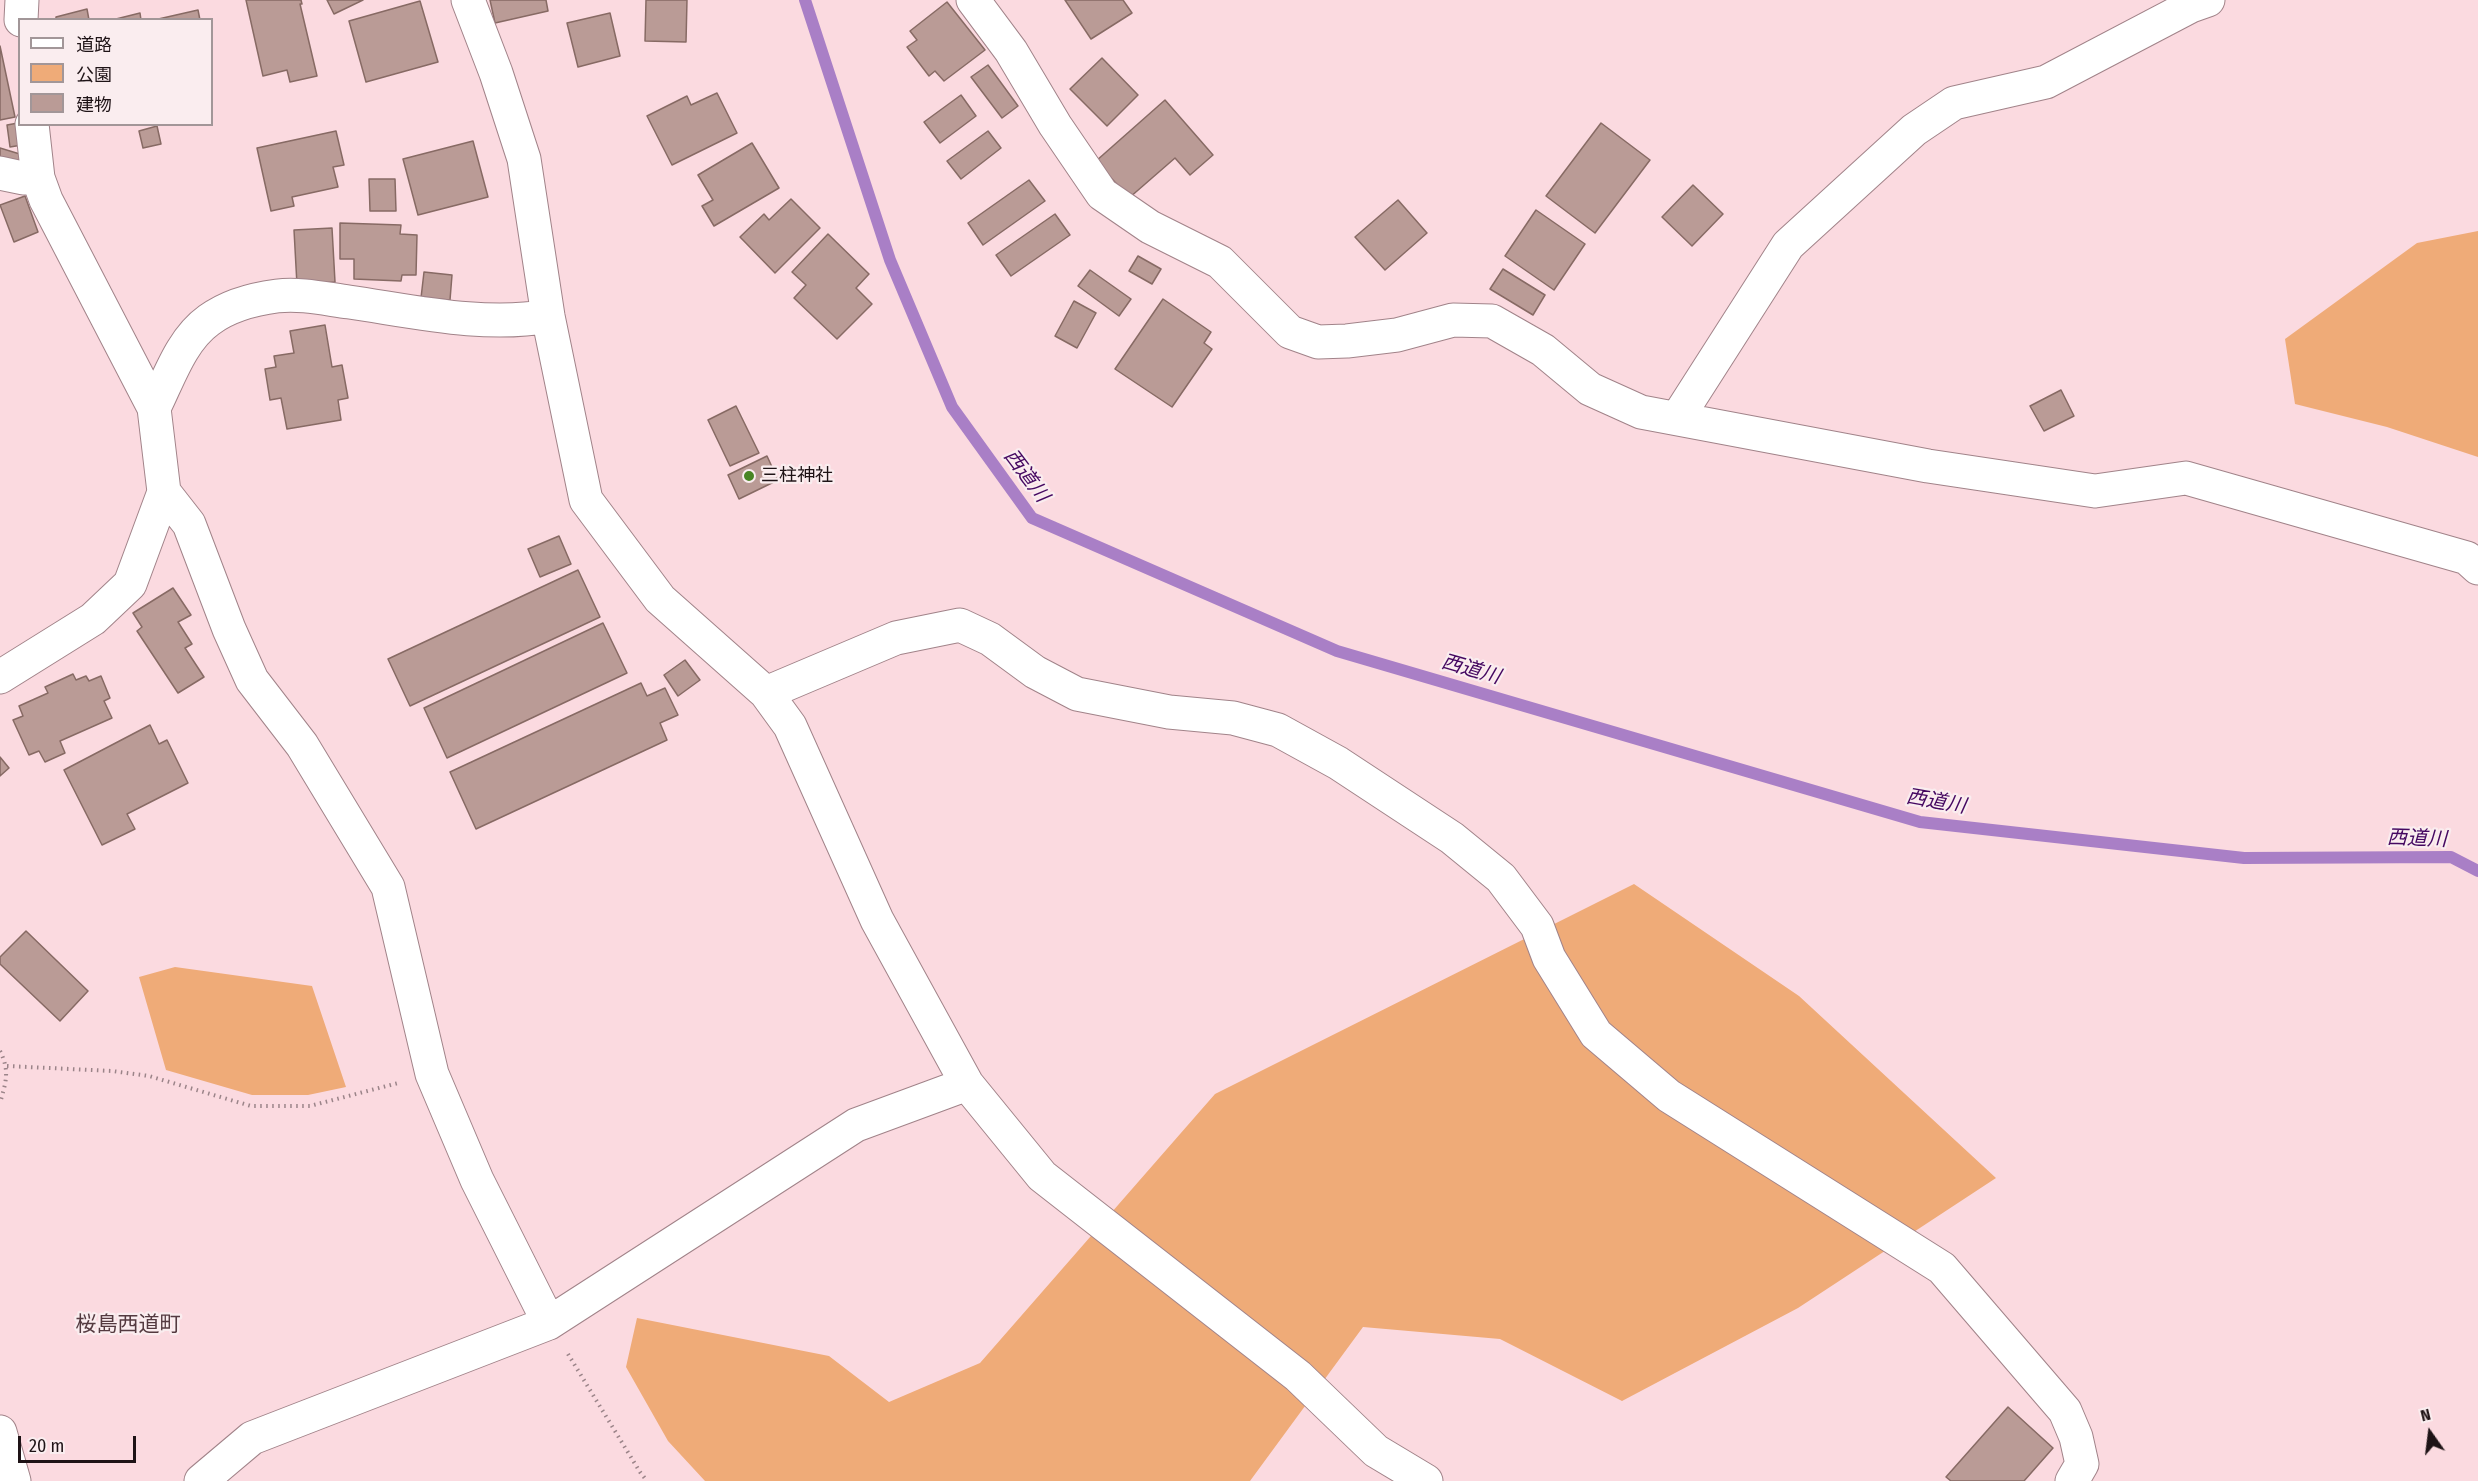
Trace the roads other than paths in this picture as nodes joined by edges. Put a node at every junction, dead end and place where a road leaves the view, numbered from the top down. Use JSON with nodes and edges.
{"nodes":[{"id":1,"x":22,"y":0,"type":"edge"},
{"id":2,"x":468,"y":0,"type":"edge"},
{"id":3,"x":974,"y":0,"type":"edge"},
{"id":4,"x":2208,"y":0,"type":"edge"},
{"id":5,"x":21,"y":18,"type":"edge"},
{"id":6,"x":32,"y":126,"type":"edge"},
{"id":7,"x":0,"y":173,"type":"edge"},
{"id":8,"x":38,"y":178,"type":"junction"},
{"id":9,"x":548,"y":316,"type":"junction"},
{"id":10,"x":154,"y":408,"type":"junction"},
{"id":11,"x":1678,"y":417,"type":"junction"},
{"id":12,"x":164,"y":492,"type":"junction"},
{"id":13,"x":2478,"y":568,"type":"edge"},
{"id":14,"x":0,"y":677,"type":"edge"},
{"id":15,"x":766,"y":693,"type":"junction"},
{"id":16,"x":967,"y":1084,"type":"junction"},
{"id":17,"x":549,"y":1323,"type":"junction"},
{"id":18,"x":0,"y":1432,"type":"edge"},
{"id":19,"x":14,"y":1481,"type":"edge"},
{"id":20,"x":201,"y":1481,"type":"edge"},
{"id":21,"x":1426,"y":1481,"type":"edge"},
{"id":22,"x":2072,"y":1481,"type":"edge"}],
"edges":[{"from":1,"to":5,"type":"street"},
{"from":2,"to":9,"type":"street"},
{"from":3,"to":11,"type":"street"},
{"from":4,"to":11,"type":"street"},
{"from":6,"to":8,"type":"street"},
{"from":7,"to":8,"type":"street"},
{"from":8,"to":10,"type":"street"},
{"from":9,"to":10,"type":"street"},
{"from":9,"to":15,"type":"street"},
{"from":10,"to":12,"type":"street"},
{"from":11,"to":13,"type":"street"},
{"from":12,"to":14,"type":"street"},
{"from":12,"to":17,"type":"street"},
{"from":15,"to":16,"type":"street"},
{"from":15,"to":22,"type":"street"},
{"from":16,"to":17,"type":"street"},
{"from":16,"to":21,"type":"street"},
{"from":17,"to":20,"type":"street"},
{"from":18,"to":19,"type":"street"}]}
